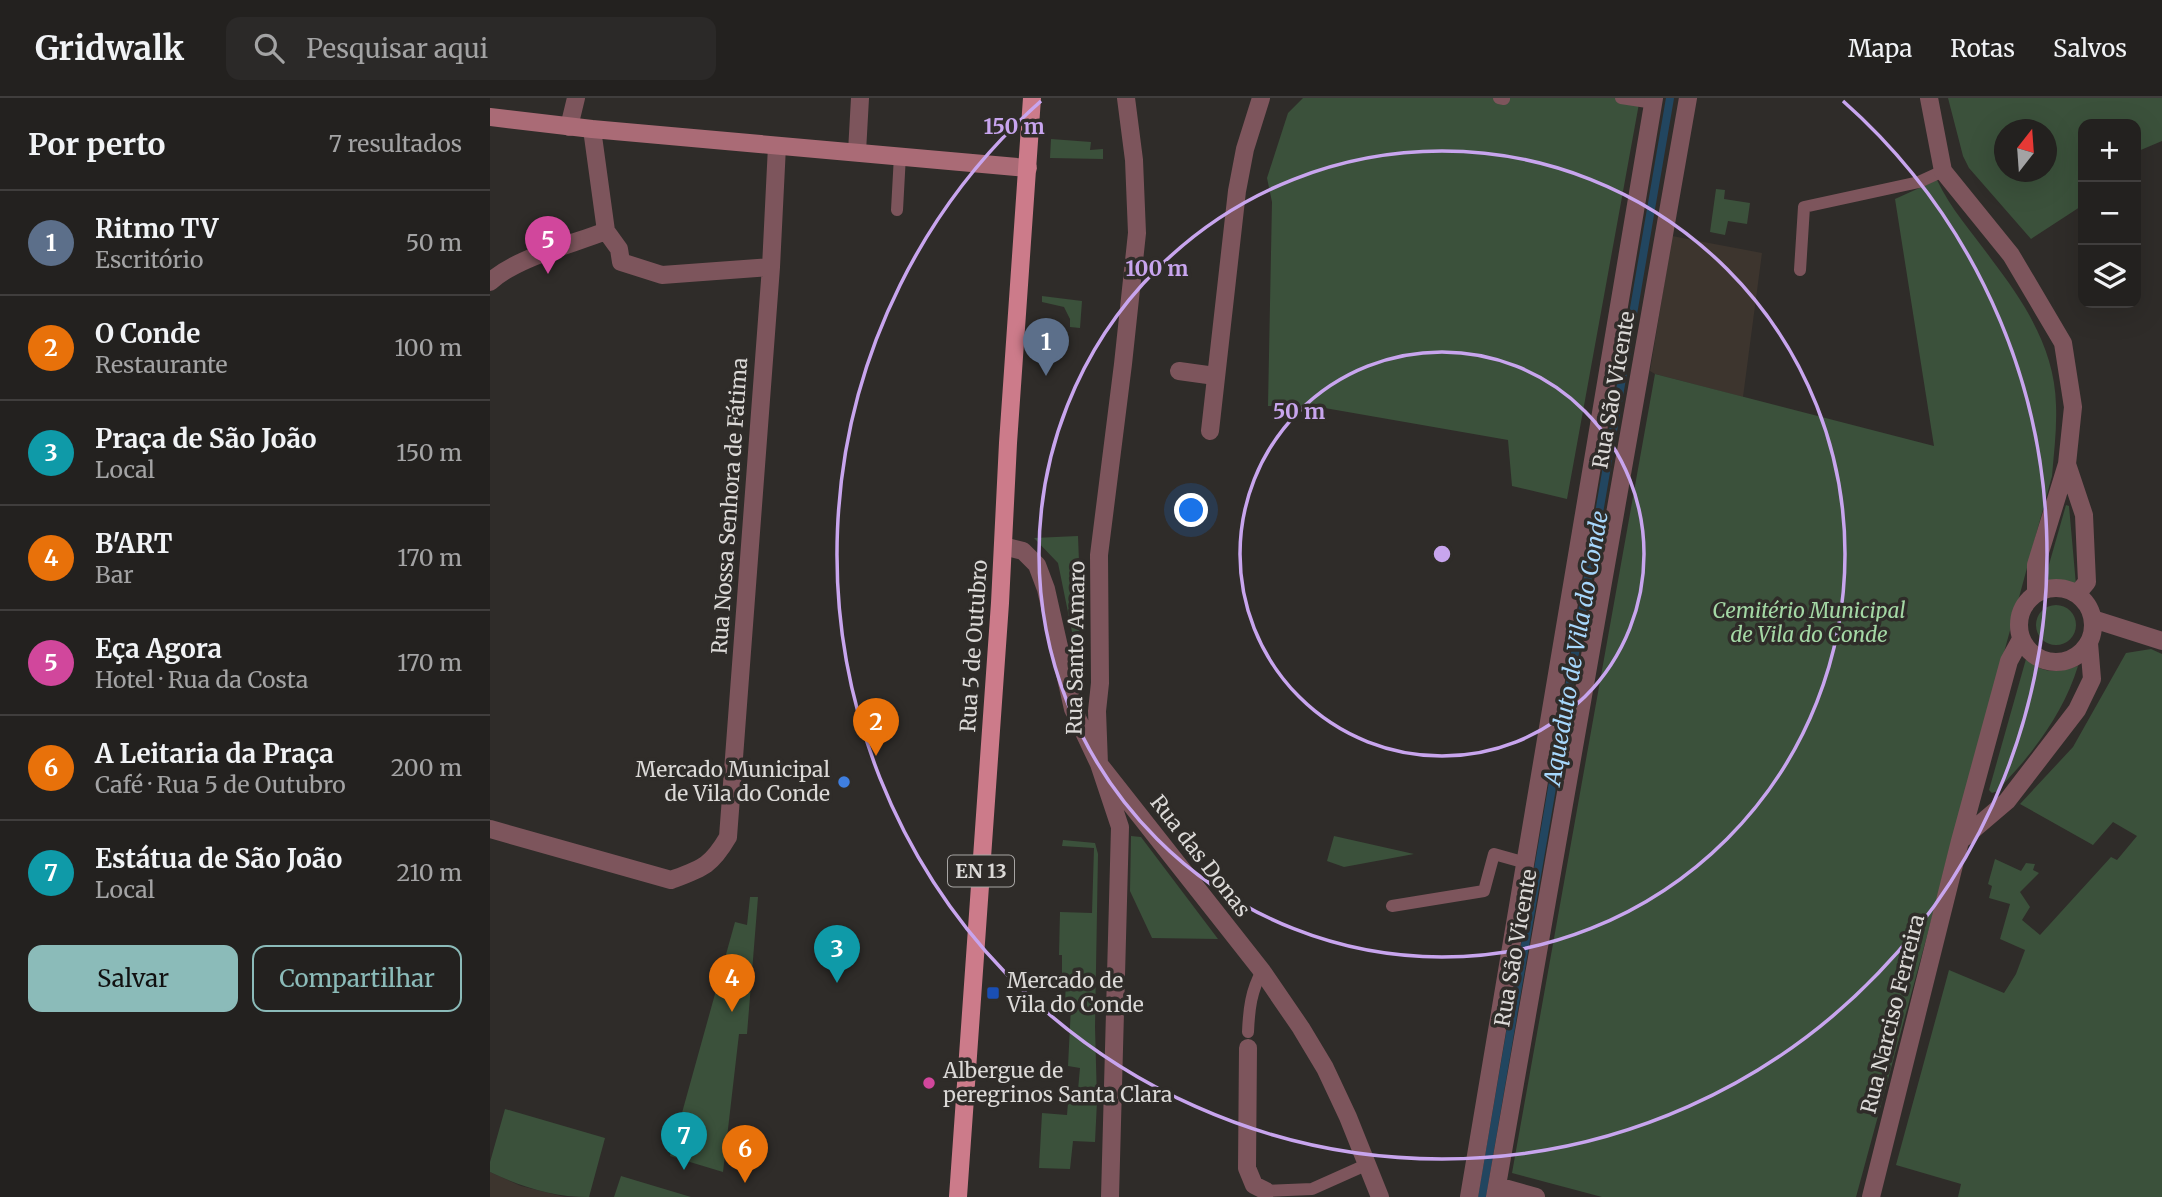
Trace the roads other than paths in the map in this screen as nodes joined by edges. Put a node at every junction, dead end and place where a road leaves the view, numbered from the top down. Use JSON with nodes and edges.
{"nodes":[{"id":1,"x":576,"y":98,"type":"edge"},
{"id":2,"x":860,"y":98,"type":"edge"},
{"id":3,"x":1032,"y":98,"type":"edge"},
{"id":4,"x":1126,"y":98,"type":"edge"},
{"id":5,"x":1261,"y":98,"type":"edge"},
{"id":6,"x":1621,"y":98,"type":"edge"},
{"id":7,"x":1688,"y":98,"type":"edge"},
{"id":8,"x":1929,"y":98,"type":"edge"},
{"id":9,"x":1654,"y":100,"type":"edge"},
{"id":10,"x":490,"y":117,"type":"edge"},
{"id":11,"x":569,"y":127,"type":"junction"},
{"id":12,"x":592,"y":129,"type":"junction"},
{"id":13,"x":777,"y":146,"type":"junction"},
{"id":14,"x":857,"y":152,"type":"junction"},
{"id":15,"x":900,"y":155,"type":"junction"},
{"id":16,"x":1028,"y":168,"type":"junction"},
{"id":17,"x":1943,"y":171,"type":"junction"},
{"id":18,"x":897,"y":210,"type":"dead end"},
{"id":19,"x":606,"y":231,"type":"junction"},
{"id":20,"x":771,"y":267,"type":"junction"},
{"id":21,"x":1800,"y":270,"type":"dead end"},
{"id":22,"x":490,"y":282,"type":"edge"},
{"id":23,"x":1179,"y":371,"type":"dead end"},
{"id":24,"x":1215,"y":376,"type":"junction"},
{"id":25,"x":1210,"y":431,"type":"dead end"},
{"id":26,"x":2067,"y":464,"type":"junction"},
{"id":27,"x":1003,"y":546,"type":"junction"},
{"id":28,"x":2036,"y":594,"type":"junction"},
{"id":29,"x":2077,"y":594,"type":"junction"},
{"id":30,"x":2093,"y":619,"type":"junction"},
{"id":31,"x":2021,"y":639,"type":"junction"},
{"id":32,"x":2162,"y":641,"type":"edge"},
{"id":33,"x":2089,"y":643,"type":"junction"},
{"id":34,"x":1098,"y":764,"type":"junction"},
{"id":35,"x":490,"y":829,"type":"edge"},
{"id":36,"x":1960,"y":841,"type":"junction"},
{"id":37,"x":1526,"y":863,"type":"junction"},
{"id":38,"x":1392,"y":906,"type":"dead end"},
{"id":39,"x":1262,"y":971,"type":"junction"},
{"id":40,"x":1248,"y":1040,"type":"joint"},
{"id":41,"x":1368,"y":1164,"type":"junction"},
{"id":42,"x":1470,"y":1189,"type":"edge"},
{"id":43,"x":1266,"y":1191,"type":"joint"},
{"id":44,"x":1496,"y":1191,"type":"edge"},
{"id":45,"x":958,"y":1197,"type":"edge"},
{"id":46,"x":1110,"y":1197,"type":"edge"},
{"id":47,"x":1380,"y":1197,"type":"edge"},
{"id":48,"x":1536,"y":1197,"type":"edge"},
{"id":49,"x":1871,"y":1197,"type":"edge"}],
"edges":[{"from":1,"to":11,"type":"street"},
{"from":2,"to":14,"type":"street"},
{"from":3,"to":16,"type":"main road","name":"Rua 5 de Outubro","number":"EN 13"},
{"from":4,"to":34,"type":"street","name":"Rua Santo Amaro"},
{"from":5,"to":24,"type":"street"},
{"from":6,"to":9,"type":"lane"},
{"from":7,"to":44,"type":"street","name":"Rua São Vicente"},
{"from":8,"to":17,"type":"street"},
{"from":9,"to":37,"type":"street","name":"Rua São Vicente"},
{"from":10,"to":11,"type":"street"},
{"from":11,"to":12,"type":"street"},
{"from":12,"to":13,"type":"street"},
{"from":12,"to":19,"type":"street"},
{"from":13,"to":14,"type":"street"},
{"from":13,"to":20,"type":"street","name":"Rua Nossa Senhora de Fátima"},
{"from":14,"to":15,"type":"street"},
{"from":15,"to":16,"type":"street"},
{"from":15,"to":18,"type":"lane"},
{"from":16,"to":27,"type":"main road","name":"Rua 5 de Outubro","number":"EN 13"},
{"from":17,"to":21,"type":"lane"},
{"from":17,"to":26,"type":"street"},
{"from":19,"to":20,"type":"street"},
{"from":19,"to":22,"type":"street"},
{"from":20,"to":35,"type":"street","name":"Rua Nossa Senhora de Fátima"},
{"from":23,"to":24,"type":"street"},
{"from":24,"to":25,"type":"street"},
{"from":26,"to":28,"type":"street"},
{"from":26,"to":29,"type":"street"},
{"from":27,"to":34,"type":"street","name":"Rua das Donas"},
{"from":27,"to":45,"type":"main road","name":"Rua 5 de Outubro","number":"EN 13"},
{"from":28,"to":29,"type":"street"},
{"from":28,"to":31,"type":"street"},
{"from":29,"to":30,"type":"street"},
{"from":30,"to":32,"type":"street"},
{"from":30,"to":33,"type":"street"},
{"from":31,"to":33,"type":"street"},
{"from":31,"to":36,"type":"street","name":"Rua Narciso Ferreira"},
{"from":33,"to":36,"type":"street"},
{"from":34,"to":39,"type":"street","name":"Rua das Donas"},
{"from":34,"to":46,"type":"street","name":"Rua Santo Amaro"},
{"from":36,"to":49,"type":"street","name":"Rua Narciso Ferreira"},
{"from":37,"to":38,"type":"lane"},
{"from":37,"to":42,"type":"street","name":"Rua São Vicente"},
{"from":39,"to":40,"type":"lane"},
{"from":39,"to":41,"type":"street","name":"Rua das Donas"},
{"from":40,"to":43,"type":"street"},
{"from":41,"to":43,"type":"lane"},
{"from":41,"to":47,"type":"street","name":"Rua das Donas"},
{"from":44,"to":48,"type":"street"}]}
